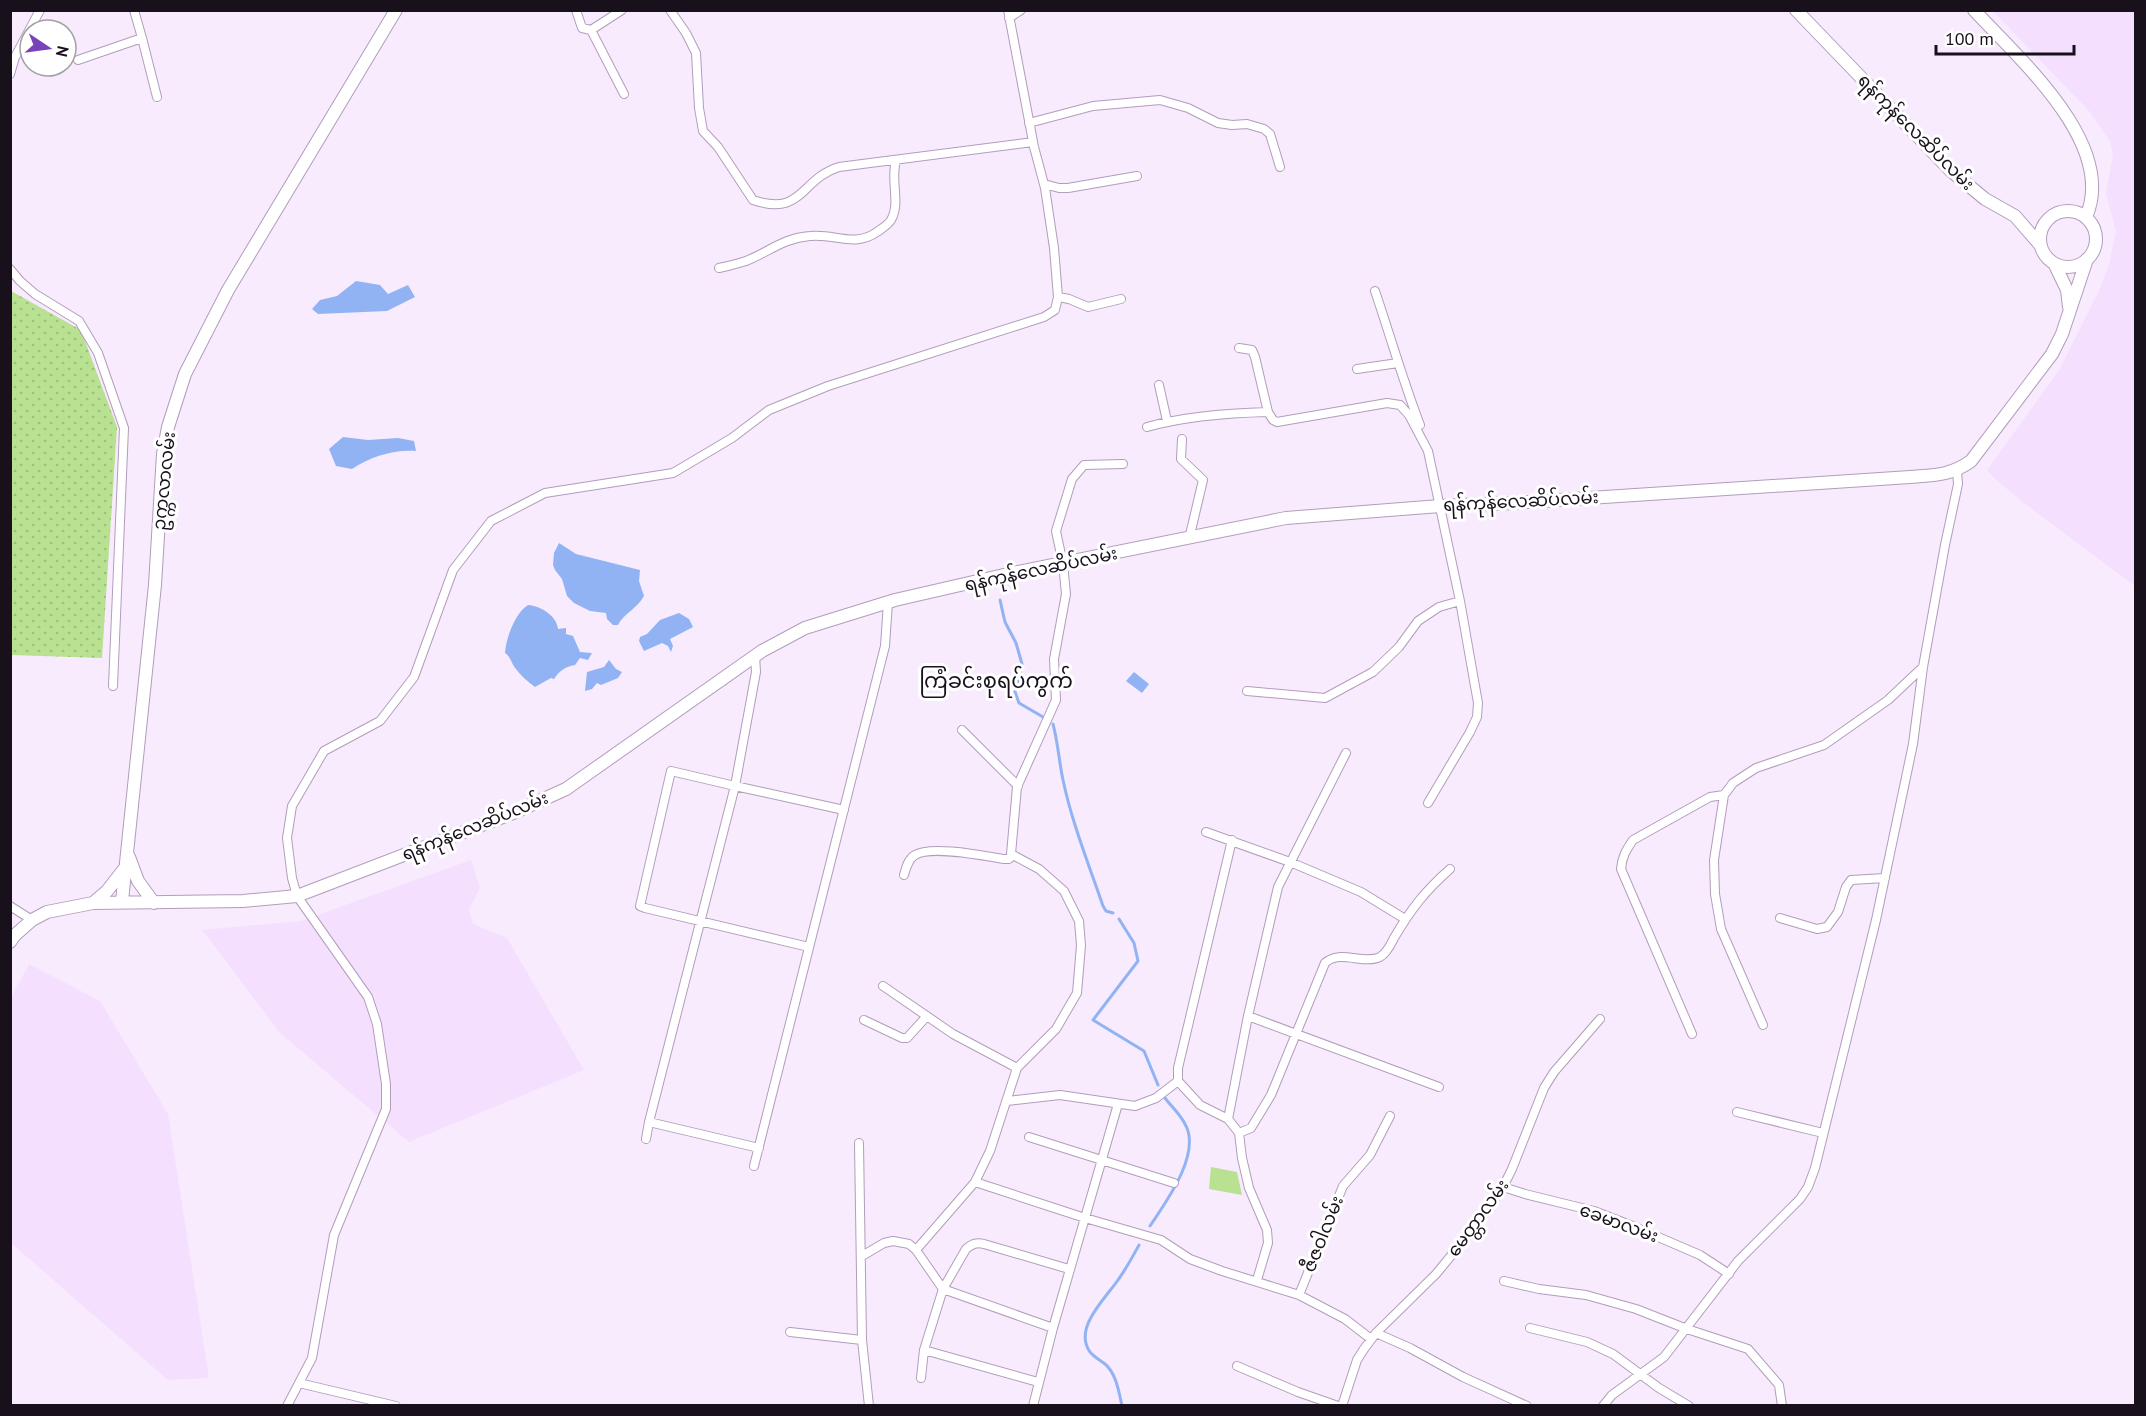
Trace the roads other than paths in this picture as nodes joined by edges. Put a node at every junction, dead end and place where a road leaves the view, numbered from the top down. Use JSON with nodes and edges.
{"nodes":[{"id":1,"x":39,"y":10,"type":"edge"},
{"id":2,"x":134,"y":10,"type":"edge"},
{"id":3,"x":396,"y":10,"type":"edge"},
{"id":4,"x":576,"y":10,"type":"edge"},
{"id":5,"x":622,"y":10,"type":"edge"},
{"id":6,"x":670,"y":10,"type":"edge"},
{"id":7,"x":1021,"y":10,"type":"edge"},
{"id":8,"x":1796,"y":10,"type":"edge"},
{"id":9,"x":1974,"y":10,"type":"edge"},
{"id":10,"x":1008,"y":14,"type":"edge"},
{"id":11,"x":591,"y":30,"type":"junction"},
{"id":12,"x":142,"y":38,"type":"junction"},
{"id":13,"x":78,"y":60,"type":"dead end"},
{"id":14,"x":10,"y":74,"type":"edge"},
{"id":15,"x":624,"y":94,"type":"dead end"},
{"id":16,"x":157,"y":97,"type":"dead end"},
{"id":17,"x":1029,"y":123,"type":"junction"},
{"id":18,"x":1033,"y":142,"type":"junction"},
{"id":19,"x":896,"y":161,"type":"junction"},
{"id":20,"x":1280,"y":167,"type":"dead end"},
{"id":21,"x":1137,"y":176,"type":"dead end"},
{"id":22,"x":1044,"y":184,"type":"junction"},
{"id":23,"x":2086,"y":217,"type":"junction"},
{"id":24,"x":2041,"y":246,"type":"junction"},
{"id":25,"x":2087,"y":259,"type":"junction"},
{"id":26,"x":2054,"y":263,"type":"junction"},
{"id":27,"x":719,"y":268,"type":"dead end"},
{"id":28,"x":10,"y":269,"type":"edge"},
{"id":29,"x":1375,"y":291,"type":"dead end"},
{"id":30,"x":1058,"y":297,"type":"junction"},
{"id":31,"x":1121,"y":299,"type":"dead end"},
{"id":32,"x":2070,"y":311,"type":"junction"},
{"id":33,"x":1239,"y":348,"type":"dead end"},
{"id":34,"x":1398,"y":363,"type":"junction"},
{"id":35,"x":1357,"y":369,"type":"dead end"},
{"id":36,"x":1159,"y":385,"type":"dead end"},
{"id":37,"x":1268,"y":412,"type":"junction"},
{"id":38,"x":1167,"y":421,"type":"junction"},
{"id":39,"x":1147,"y":427,"type":"dead end"},
{"id":40,"x":1182,"y":438,"type":"dead end"},
{"id":41,"x":1422,"y":438,"type":"junction"},
{"id":42,"x":1123,"y":464,"type":"dead end"},
{"id":43,"x":1957,"y":471,"type":"junction"},
{"id":44,"x":1440,"y":506,"type":"junction"},
{"id":45,"x":1189,"y":539,"type":"junction"},
{"id":46,"x":1063,"y":564,"type":"junction"},
{"id":47,"x":1460,"y":601,"type":"junction"},
{"id":48,"x":888,"y":602,"type":"junction"},
{"id":49,"x":755,"y":656,"type":"junction"},
{"id":50,"x":1923,"y":667,"type":"junction"},
{"id":51,"x":113,"y":686,"type":"dead end"},
{"id":52,"x":1247,"y":691,"type":"dead end"},
{"id":53,"x":962,"y":730,"type":"dead end"},
{"id":54,"x":1346,"y":753,"type":"dead end"},
{"id":55,"x":735,"y":786,"type":"junction"},
{"id":56,"x":1018,"y":786,"type":"junction"},
{"id":57,"x":1724,"y":795,"type":"junction"},
{"id":58,"x":1428,"y":803,"type":"dead end"},
{"id":59,"x":844,"y":810,"type":"junction"},
{"id":60,"x":1206,"y":832,"type":"dead end"},
{"id":61,"x":1232,"y":840,"type":"junction"},
{"id":62,"x":128,"y":854,"type":"junction"},
{"id":63,"x":1012,"y":856,"type":"junction"},
{"id":64,"x":1290,"y":862,"type":"junction"},
{"id":65,"x":126,"y":867,"type":"junction"},
{"id":66,"x":1450,"y":869,"type":"dead end"},
{"id":67,"x":904,"y":875,"type":"dead end"},
{"id":68,"x":1885,"y":878,"type":"junction"},
{"id":69,"x":297,"y":896,"type":"junction"},
{"id":70,"x":122,"y":901,"type":"junction"},
{"id":71,"x":93,"y":903,"type":"junction"},
{"id":72,"x":154,"y":903,"type":"junction"},
{"id":73,"x":10,"y":906,"type":"edge"},
{"id":74,"x":1780,"y":918,"type":"dead end"},
{"id":75,"x":1405,"y":919,"type":"junction"},
{"id":76,"x":32,"y":920,"type":"junction"},
{"id":77,"x":700,"y":921,"type":"junction"},
{"id":78,"x":10,"y":942,"type":"edge"},
{"id":79,"x":809,"y":947,"type":"junction"},
{"id":80,"x":883,"y":986,"type":"dead end"},
{"id":81,"x":927,"y":1016,"type":"junction"},
{"id":82,"x":1248,"y":1016,"type":"junction"},
{"id":83,"x":1600,"y":1019,"type":"dead end"},
{"id":84,"x":864,"y":1020,"type":"dead end"},
{"id":85,"x":1763,"y":1025,"type":"dead end"},
{"id":86,"x":1692,"y":1034,"type":"dead end"},
{"id":87,"x":1296,"y":1035,"type":"junction"},
{"id":88,"x":1017,"y":1068,"type":"junction"},
{"id":89,"x":1178,"y":1081,"type":"junction"},
{"id":90,"x":1439,"y":1087,"type":"dead end"},
{"id":91,"x":1006,"y":1101,"type":"junction"},
{"id":92,"x":1118,"y":1104,"type":"junction"},
{"id":93,"x":1737,"y":1112,"type":"dead end"},
{"id":94,"x":1390,"y":1116,"type":"dead end"},
{"id":95,"x":1228,"y":1119,"type":"junction"},
{"id":96,"x":649,"y":1122,"type":"junction"},
{"id":97,"x":1239,"y":1133,"type":"junction"},
{"id":98,"x":1823,"y":1133,"type":"junction"},
{"id":99,"x":1029,"y":1137,"type":"dead end"},
{"id":100,"x":646,"y":1139,"type":"dead end"},
{"id":101,"x":860,"y":1143,"type":"dead end"},
{"id":102,"x":759,"y":1148,"type":"junction"},
{"id":103,"x":1101,"y":1159,"type":"junction"},
{"id":104,"x":754,"y":1166,"type":"dead end"},
{"id":105,"x":975,"y":1182,"type":"junction"},
{"id":106,"x":1174,"y":1183,"type":"dead end"},
{"id":107,"x":1503,"y":1186,"type":"junction"},
{"id":108,"x":1085,"y":1218,"type":"junction"},
{"id":109,"x":916,"y":1250,"type":"junction"},
{"id":110,"x":862,"y":1256,"type":"junction"},
{"id":111,"x":1069,"y":1269,"type":"junction"},
{"id":112,"x":1729,"y":1274,"type":"junction"},
{"id":113,"x":1257,"y":1280,"type":"junction"},
{"id":114,"x":1504,"y":1281,"type":"dead end"},
{"id":115,"x":942,"y":1289,"type":"junction"},
{"id":116,"x":1299,"y":1295,"type":"junction"},
{"id":117,"x":1053,"y":1328,"type":"junction"},
{"id":118,"x":1530,"y":1328,"type":"dead end"},
{"id":119,"x":1687,"y":1329,"type":"junction"},
{"id":120,"x":790,"y":1332,"type":"dead end"},
{"id":121,"x":1374,"y":1336,"type":"junction"},
{"id":122,"x":862,"y":1340,"type":"junction"},
{"id":123,"x":924,"y":1350,"type":"junction"},
{"id":124,"x":1237,"y":1365,"type":"dead end"},
{"id":125,"x":1641,"y":1375,"type":"junction"},
{"id":126,"x":921,"y":1378,"type":"dead end"},
{"id":127,"x":1038,"y":1382,"type":"junction"},
{"id":128,"x":299,"y":1383,"type":"junction"},
{"id":129,"x":287,"y":1406,"type":"edge"},
{"id":130,"x":396,"y":1406,"type":"edge"},
{"id":131,"x":869,"y":1406,"type":"edge"},
{"id":132,"x":1033,"y":1406,"type":"edge"},
{"id":133,"x":1340,"y":1406,"type":"edge"},
{"id":134,"x":1527,"y":1406,"type":"edge"},
{"id":135,"x":1603,"y":1406,"type":"edge"},
{"id":136,"x":1689,"y":1406,"type":"edge"},
{"id":137,"x":1782,"y":1406,"type":"edge"}],
"edges":[{"from":1,"to":14,"type":"street"},
{"from":2,"to":12,"type":"street"},
{"from":3,"to":62,"type":"main road","name":"ဥက္ကလာလမ်း"},
{"from":4,"to":11,"type":"street"},
{"from":5,"to":11,"type":"street"},
{"from":6,"to":19,"type":"street"},
{"from":7,"to":10,"type":"street"},
{"from":8,"to":24,"type":"main road","name":"ရန်ကုန်လေဆိပ်လမ်း"},
{"from":9,"to":23,"type":"main road"},
{"from":10,"to":17,"type":"street"},
{"from":11,"to":15,"type":"street"},
{"from":12,"to":13,"type":"street"},
{"from":12,"to":16,"type":"street"},
{"from":17,"to":18,"type":"street"},
{"from":17,"to":20,"type":"street"},
{"from":18,"to":19,"type":"street"},
{"from":18,"to":22,"type":"street"},
{"from":19,"to":27,"type":"street"},
{"from":21,"to":22,"type":"street"},
{"from":22,"to":30,"type":"street"},
{"from":23,"to":24,"type":"main road"},
{"from":23,"to":25,"type":"main road"},
{"from":24,"to":26,"type":"main road"},
{"from":25,"to":26,"type":"main road"},
{"from":25,"to":32,"type":"main road"},
{"from":26,"to":32,"type":"main road"},
{"from":28,"to":51,"type":"street"},
{"from":29,"to":34,"type":"street"},
{"from":30,"to":31,"type":"street"},
{"from":30,"to":69,"type":"street"},
{"from":32,"to":43,"type":"main road"},
{"from":33,"to":37,"type":"street"},
{"from":34,"to":35,"type":"street"},
{"from":34,"to":41,"type":"street"},
{"from":36,"to":38,"type":"street"},
{"from":37,"to":38,"type":"street"},
{"from":37,"to":41,"type":"street"},
{"from":38,"to":39,"type":"street"},
{"from":40,"to":45,"type":"street"},
{"from":41,"to":44,"type":"street"},
{"from":42,"to":46,"type":"street"},
{"from":43,"to":44,"type":"main road","name":"ရန်ကုန်လေဆိပ်လမ်း"},
{"from":43,"to":50,"type":"street"},
{"from":44,"to":45,"type":"main road","name":"ရန်ကုန်လေဆိပ်လမ်း"},
{"from":44,"to":47,"type":"street"},
{"from":45,"to":46,"type":"main road","name":"ရန်ကုန်လေဆိပ်လမ်း"},
{"from":46,"to":48,"type":"main road","name":"ရန်ကုန်လေဆိပ်လမ်း"},
{"from":46,"to":56,"type":"street"},
{"from":47,"to":52,"type":"street"},
{"from":47,"to":58,"type":"street"},
{"from":48,"to":49,"type":"main road","name":"ရန်ကုန်လေဆိပ်လမ်း"},
{"from":48,"to":59,"type":"street"},
{"from":49,"to":55,"type":"street"},
{"from":49,"to":69,"type":"main road","name":"ရန်ကုန်လေဆိပ်လမ်း"},
{"from":50,"to":57,"type":"street"},
{"from":50,"to":68,"type":"street"},
{"from":53,"to":56,"type":"street"},
{"from":54,"to":64,"type":"street"},
{"from":55,"to":59,"type":"street"},
{"from":55,"to":77,"type":"street"},
{"from":55,"to":77,"type":"street"},
{"from":56,"to":63,"type":"street"},
{"from":57,"to":85,"type":"street"},
{"from":57,"to":86,"type":"street"},
{"from":59,"to":79,"type":"street"},
{"from":60,"to":61,"type":"street"},
{"from":61,"to":64,"type":"street"},
{"from":61,"to":89,"type":"street"},
{"from":62,"to":65,"type":"main road","name":"ဥက္ကလာလမ်း"},
{"from":62,"to":72,"type":"main road"},
{"from":63,"to":67,"type":"street"},
{"from":63,"to":88,"type":"street"},
{"from":64,"to":75,"type":"street"},
{"from":64,"to":82,"type":"street"},
{"from":65,"to":70,"type":"main road","name":"ဥက္ကလာလမ်း"},
{"from":65,"to":71,"type":"main road"},
{"from":66,"to":75,"type":"street"},
{"from":68,"to":74,"type":"street"},
{"from":68,"to":98,"type":"street"},
{"from":69,"to":72,"type":"main road","name":"ရန်ကုန်လေဆိပ်လမ်း"},
{"from":69,"to":128,"type":"street"},
{"from":70,"to":71,"type":"main road","name":"ရန်ကုန်လေဆိပ်လမ်း"},
{"from":70,"to":72,"type":"main road","name":"ရန်ကုန်လေဆိပ်လမ်း"},
{"from":71,"to":76,"type":"main road","name":"ရန်ကုန်လေဆိပ်လမ်း"},
{"from":73,"to":76,"type":"street"},
{"from":75,"to":87,"type":"street"},
{"from":76,"to":78,"type":"main road","name":"ရန်ကုန်လေဆိပ်လမ်း"},
{"from":77,"to":79,"type":"street"},
{"from":77,"to":96,"type":"street"},
{"from":79,"to":102,"type":"street"},
{"from":80,"to":81,"type":"street"},
{"from":81,"to":84,"type":"street"},
{"from":81,"to":88,"type":"street"},
{"from":82,"to":87,"type":"street"},
{"from":82,"to":95,"type":"street"},
{"from":83,"to":107,"type":"street","name":"မေတ္တာလမ်း"},
{"from":87,"to":90,"type":"street"},
{"from":87,"to":97,"type":"street"},
{"from":88,"to":91,"type":"street"},
{"from":89,"to":92,"type":"street"},
{"from":89,"to":95,"type":"street"},
{"from":91,"to":92,"type":"street"},
{"from":91,"to":105,"type":"street"},
{"from":92,"to":103,"type":"street"},
{"from":93,"to":98,"type":"street"},
{"from":94,"to":116,"type":"street","name":"ဇီဇဝါလမ်း"},
{"from":95,"to":97,"type":"street"},
{"from":96,"to":100,"type":"street"},
{"from":96,"to":102,"type":"street"},
{"from":97,"to":113,"type":"street"},
{"from":98,"to":112,"type":"street"},
{"from":99,"to":103,"type":"street"},
{"from":101,"to":110,"type":"street"},
{"from":102,"to":104,"type":"street"},
{"from":103,"to":106,"type":"street"},
{"from":103,"to":108,"type":"street"},
{"from":105,"to":108,"type":"street"},
{"from":105,"to":109,"type":"street"},
{"from":107,"to":112,"type":"street","name":"ခေမာလမ်း"},
{"from":107,"to":121,"type":"street","name":"မေတ္တာလမ်း"},
{"from":108,"to":111,"type":"street"},
{"from":108,"to":113,"type":"street"},
{"from":109,"to":110,"type":"street"},
{"from":109,"to":115,"type":"street"},
{"from":110,"to":122,"type":"street"},
{"from":111,"to":115,"type":"street"},
{"from":111,"to":117,"type":"street"},
{"from":112,"to":119,"type":"street"},
{"from":113,"to":116,"type":"street"},
{"from":114,"to":119,"type":"street"},
{"from":115,"to":117,"type":"street"},
{"from":115,"to":123,"type":"street"},
{"from":116,"to":121,"type":"street"},
{"from":117,"to":127,"type":"street"},
{"from":118,"to":125,"type":"street"},
{"from":119,"to":125,"type":"street"},
{"from":119,"to":137,"type":"street"},
{"from":120,"to":122,"type":"street"},
{"from":121,"to":133,"type":"street","name":"မေတ္တာလမ်း"},
{"from":121,"to":134,"type":"street"},
{"from":122,"to":131,"type":"street"},
{"from":123,"to":126,"type":"street"},
{"from":123,"to":127,"type":"street"},
{"from":124,"to":133,"type":"street"},
{"from":125,"to":135,"type":"street"},
{"from":125,"to":136,"type":"street"},
{"from":127,"to":132,"type":"street"},
{"from":128,"to":129,"type":"street"},
{"from":128,"to":130,"type":"street"}]}
